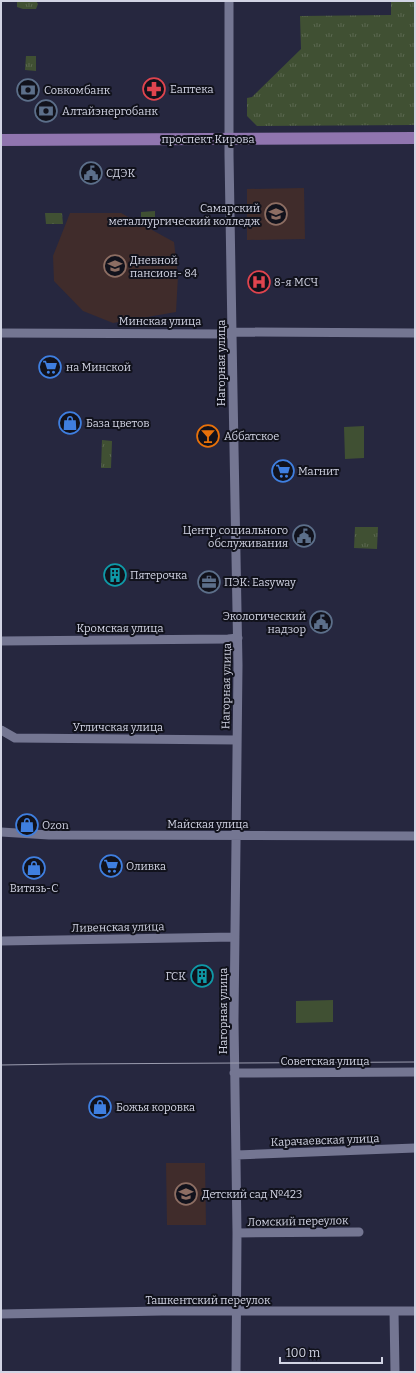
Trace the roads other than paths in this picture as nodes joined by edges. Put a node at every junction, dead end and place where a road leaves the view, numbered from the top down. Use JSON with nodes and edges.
{"nodes":[{"id":1,"x":229,"y":1,"type":"edge"},
{"id":2,"x":415,"y":138,"type":"edge"},
{"id":3,"x":230,"y":139,"type":"junction"},
{"id":4,"x":1,"y":140,"type":"edge"},
{"id":5,"x":232,"y":332,"type":"junction"},
{"id":6,"x":1,"y":333,"type":"edge"},
{"id":7,"x":415,"y":333,"type":"edge"},
{"id":8,"x":238,"y":638,"type":"junction"},
{"id":9,"x":1,"y":641,"type":"edge"},
{"id":10,"x":1,"y":730,"type":"edge"},
{"id":11,"x":237,"y":740,"type":"junction"},
{"id":12,"x":1,"y":832,"type":"edge"},
{"id":13,"x":237,"y":836,"type":"junction"},
{"id":14,"x":415,"y":836,"type":"edge"},
{"id":15,"x":235,"y":937,"type":"junction"},
{"id":16,"x":1,"y":942,"type":"edge"},
{"id":17,"x":415,"y":1072,"type":"edge"},
{"id":18,"x":234,"y":1073,"type":"junction"},
{"id":19,"x":415,"y":1148,"type":"edge"},
{"id":20,"x":237,"y":1155,"type":"junction"},
{"id":21,"x":359,"y":1232,"type":"dead end"},
{"id":22,"x":237,"y":1233,"type":"junction"},
{"id":23,"x":236,"y":1311,"type":"junction"},
{"id":24,"x":394,"y":1311,"type":"junction"},
{"id":25,"x":415,"y":1311,"type":"edge"},
{"id":26,"x":1,"y":1314,"type":"edge"},
{"id":27,"x":236,"y":1372,"type":"edge"},
{"id":28,"x":395,"y":1372,"type":"edge"}],
"edges":[{"from":1,"to":3,"type":"street","name":"Нагорная улица"},
{"from":2,"to":3,"type":"main road","name":"проспект Кирова"},
{"from":3,"to":4,"type":"main road","name":"проспект Кирова"},
{"from":3,"to":5,"type":"street","name":"Нагорная улица"},
{"from":5,"to":6,"type":"street","name":"Минская улица"},
{"from":5,"to":7,"type":"street","name":"Минская улица"},
{"from":5,"to":8,"type":"street","name":"Нагорная улица"},
{"from":8,"to":9,"type":"street","name":"Кромская улица"},
{"from":8,"to":11,"type":"street","name":"Нагорная улица"},
{"from":10,"to":11,"type":"street","name":"Угличская улица"},
{"from":11,"to":13,"type":"street","name":"Нагорная улица"},
{"from":12,"to":13,"type":"street","name":"Майская улица"},
{"from":13,"to":14,"type":"street","name":"Майская улица"},
{"from":13,"to":15,"type":"street","name":"Нагорная улица"},
{"from":15,"to":16,"type":"street","name":"Ливенская улица"},
{"from":15,"to":18,"type":"street","name":"Нагорная улица"},
{"from":17,"to":18,"type":"street","name":"Советская улица"},
{"from":18,"to":20,"type":"street","name":"Нагорная улица"},
{"from":19,"to":20,"type":"street","name":"Карачаевская улица"},
{"from":20,"to":22,"type":"street","name":"Нагорная улица"},
{"from":21,"to":22,"type":"street","name":"Ломский переулок"},
{"from":22,"to":23,"type":"street","name":"Нагорная улица"},
{"from":23,"to":24,"type":"street","name":"Ташкентский переулок"},
{"from":23,"to":26,"type":"street","name":"Ташкентский переулок"},
{"from":23,"to":27,"type":"street","name":"Нагорная улица"},
{"from":24,"to":25,"type":"street","name":"Ташкентский переулок"},
{"from":24,"to":28,"type":"street"}]}
